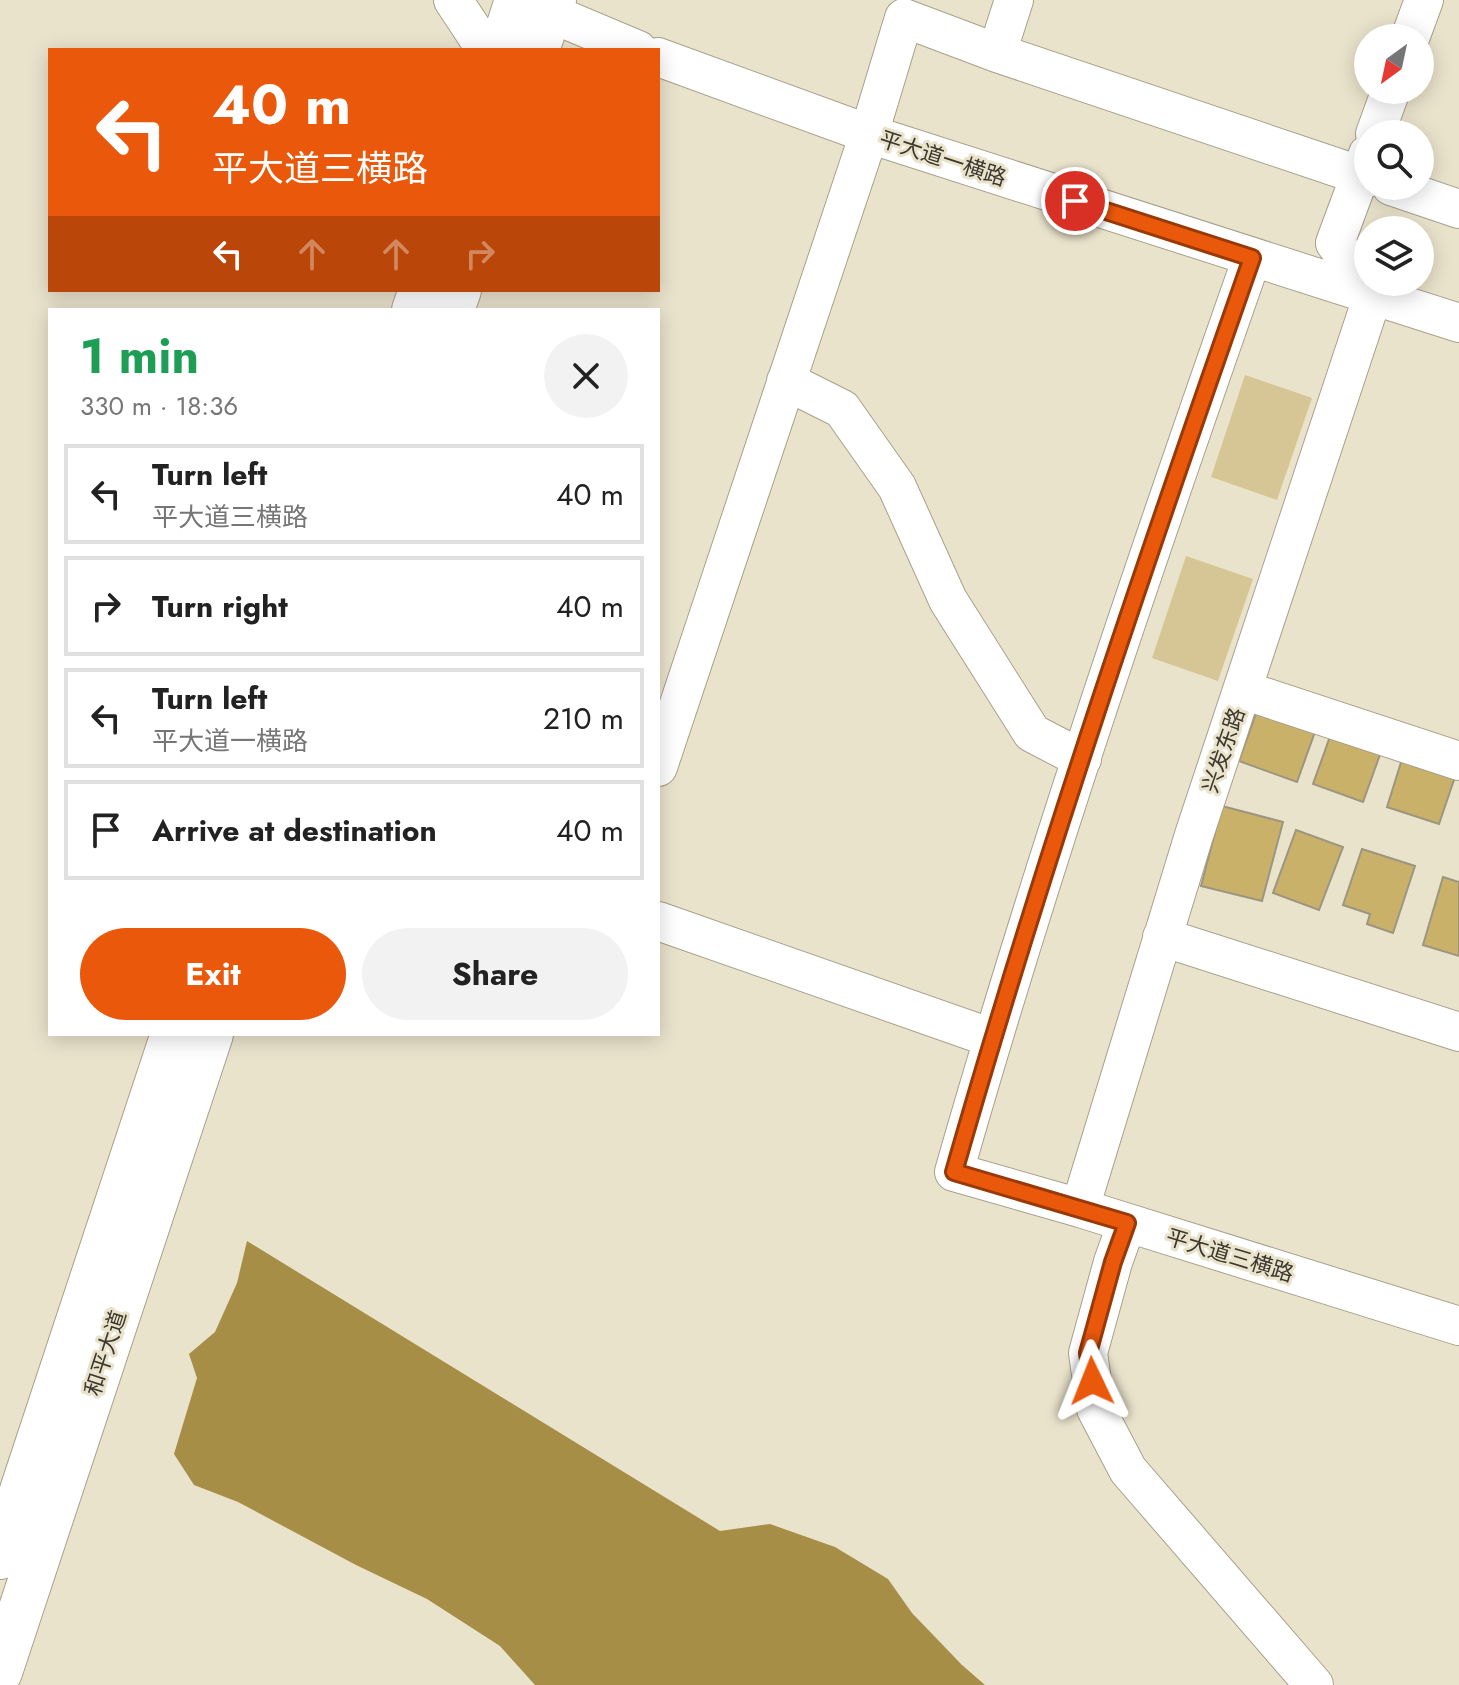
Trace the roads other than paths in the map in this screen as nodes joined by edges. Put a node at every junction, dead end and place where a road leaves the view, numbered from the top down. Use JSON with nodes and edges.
{"nodes":[{"id":1,"x":453,"y":0,"type":"edge"},
{"id":2,"x":1014,"y":0,"type":"edge"},
{"id":3,"x":1424,"y":0,"type":"edge"},
{"id":4,"x":540,"y":16,"type":"edge"},
{"id":5,"x":1415,"y":24,"type":"edge"},
{"id":6,"x":485,"y":48,"type":"edge"},
{"id":7,"x":503,"y":48,"type":"edge"},
{"id":8,"x":624,"y":48,"type":"edge"},
{"id":9,"x":997,"y":53,"type":"junction"},
{"id":10,"x":660,"y":61,"type":"edge"},
{"id":11,"x":869,"y":134,"type":"junction"},
{"id":12,"x":1354,"y":167,"type":"edge"},
{"id":13,"x":1434,"y":199,"type":"edge"},
{"id":14,"x":1358,"y":200,"type":"edge"},
{"id":15,"x":1459,"y":209,"type":"edge"},
{"id":16,"x":1252,"y":258,"type":"junction"},
{"id":17,"x":1354,"y":269,"type":"edge"},
{"id":18,"x":1354,"y":289,"type":"edge"},
{"id":19,"x":1373,"y":296,"type":"edge"},
{"id":20,"x":1376,"y":296,"type":"edge"},
{"id":21,"x":1459,"y":323,"type":"edge"},
{"id":22,"x":786,"y":381,"type":"junction"},
{"id":23,"x":1243,"y":690,"type":"junction"},
{"id":24,"x":1082,"y":759,"type":"junction"},
{"id":25,"x":660,"y":761,"type":"edge"},
{"id":26,"x":1459,"y":761,"type":"edge"},
{"id":27,"x":660,"y":922,"type":"edge"},
{"id":28,"x":1162,"y":937,"type":"junction"},
{"id":29,"x":1459,"y":1032,"type":"edge"},
{"id":30,"x":172,"y":1036,"type":"edge"},
{"id":31,"x":210,"y":1036,"type":"edge"},
{"id":32,"x":992,"y":1038,"type":"junction"},
{"id":33,"x":1080,"y":1208,"type":"junction"},
{"id":34,"x":1127,"y":1223,"type":"junction"},
{"id":35,"x":1459,"y":1326,"type":"edge"},
{"id":36,"x":0,"y":1557,"type":"edge"},
{"id":37,"x":0,"y":1672,"type":"edge"},
{"id":38,"x":1314,"y":1685,"type":"edge"}],
"edges":[{"from":1,"to":6,"type":"street"},
{"from":2,"to":9,"type":"street"},
{"from":3,"to":5,"type":"street"},
{"from":4,"to":7,"type":"main road"},
{"from":4,"to":8,"type":"street","name":"平大道一横路"},
{"from":9,"to":11,"type":"street"},
{"from":9,"to":12,"type":"street"},
{"from":10,"to":11,"type":"street","name":"平大道一横路"},
{"from":11,"to":16,"type":"street","name":"平大道一横路"},
{"from":11,"to":22,"type":"street"},
{"from":13,"to":15,"type":"street"},
{"from":14,"to":17,"type":"street"},
{"from":16,"to":18,"type":"street","name":"平大道一横路"},
{"from":16,"to":24,"type":"street"},
{"from":19,"to":23,"type":"street","name":"兴发东路"},
{"from":20,"to":21,"type":"street","name":"平大道一横路"},
{"from":22,"to":24,"type":"street"},
{"from":22,"to":25,"type":"street"},
{"from":23,"to":26,"type":"street"},
{"from":23,"to":28,"type":"street","name":"兴发东路"},
{"from":24,"to":32,"type":"street"},
{"from":27,"to":32,"type":"street"},
{"from":28,"to":29,"type":"street"},
{"from":28,"to":33,"type":"street","name":"兴发东路"},
{"from":30,"to":36,"type":"main road","name":"和平大道"},
{"from":31,"to":37,"type":"main road","name":"和平大道"},
{"from":32,"to":33,"type":"street","name":"平大道三横路"},
{"from":33,"to":34,"type":"street","name":"平大道三横路"},
{"from":34,"to":35,"type":"street","name":"平大道三横路"},
{"from":34,"to":38,"type":"street"}]}
